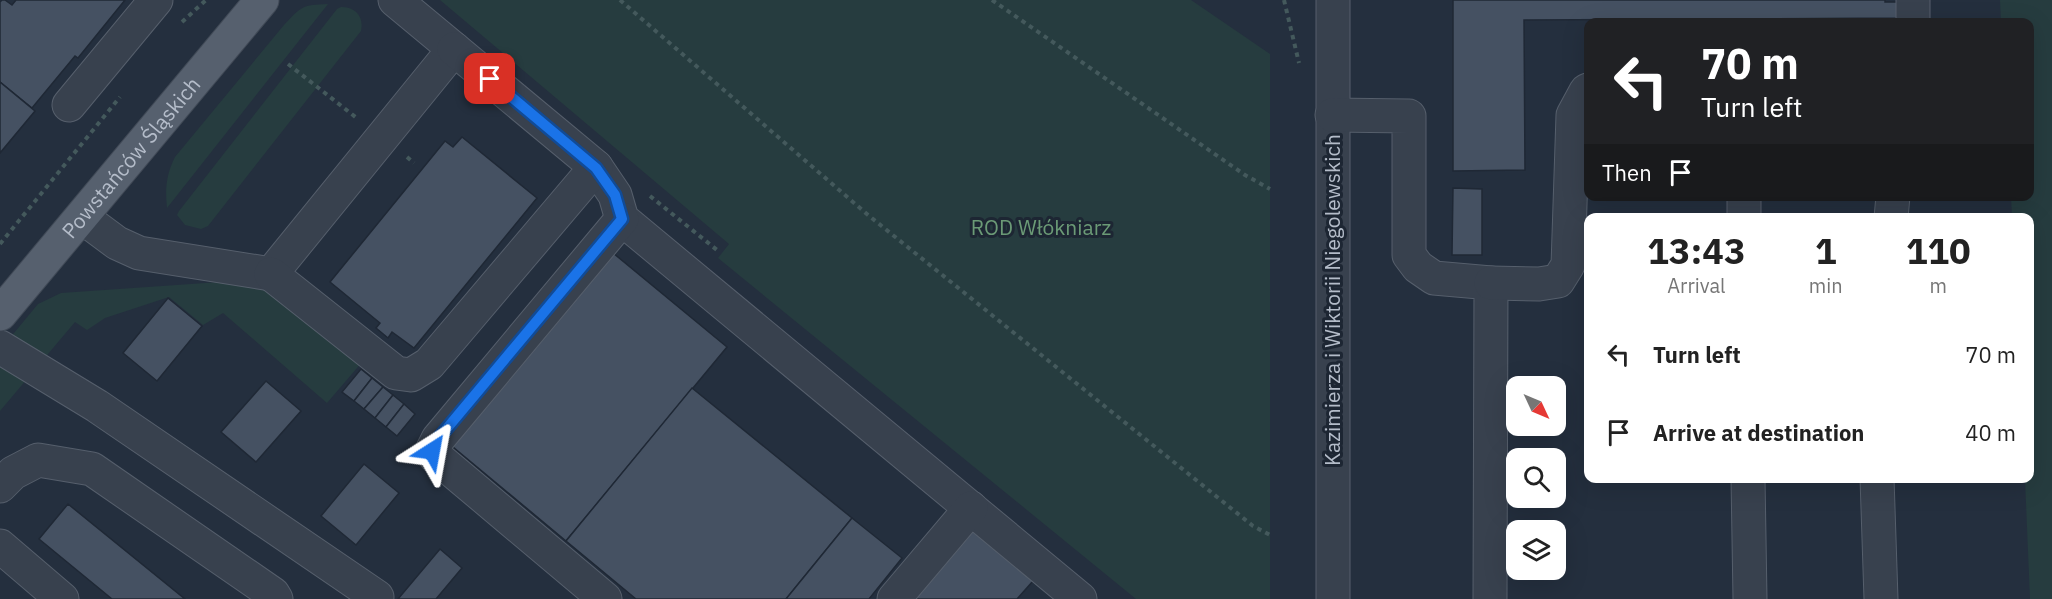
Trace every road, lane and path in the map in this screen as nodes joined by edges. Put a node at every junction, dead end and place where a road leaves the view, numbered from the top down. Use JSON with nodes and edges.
{"nodes":[{"id":1,"x":156,"y":0,"type":"edge"},
{"id":2,"x":206,"y":0,"type":"edge"},
{"id":3,"x":262,"y":0,"type":"edge"},
{"id":4,"x":394,"y":0,"type":"edge"},
{"id":5,"x":620,"y":0,"type":"edge"},
{"id":6,"x":992,"y":0,"type":"edge"},
{"id":7,"x":1333,"y":0,"type":"edge"},
{"id":8,"x":1913,"y":0,"type":"edge"},
{"id":9,"x":1913,"y":18,"type":"edge"},
{"id":10,"x":178,"y":27,"type":"dead end"},
{"id":11,"x":454,"y":49,"type":"junction"},
{"id":12,"x":288,"y":64,"type":"dead end"},
{"id":13,"x":125,"y":92,"type":"dead end"},
{"id":14,"x":1584,"y":95,"type":"edge"},
{"id":15,"x":69,"y":105,"type":"dead end"},
{"id":16,"x":1332,"y":115,"type":"junction"},
{"id":17,"x":381,"y":138,"type":"junction"},
{"id":18,"x":414,"y":163,"type":"dead end"},
{"id":19,"x":596,"y":168,"type":"junction"},
{"id":20,"x":1270,"y":189,"type":"dead end"},
{"id":21,"x":646,"y":193,"type":"dead end"},
{"id":22,"x":82,"y":217,"type":"junction"},
{"id":23,"x":622,"y":219,"type":"junction"},
{"id":24,"x":0,"y":244,"type":"edge"},
{"id":25,"x":717,"y":250,"type":"dead end"},
{"id":26,"x":271,"y":274,"type":"junction"},
{"id":27,"x":1491,"y":283,"type":"junction"},
{"id":28,"x":0,"y":314,"type":"edge"},
{"id":29,"x":0,"y":347,"type":"edge"},
{"id":30,"x":1748,"y":483,"type":"edge"},
{"id":31,"x":1877,"y":483,"type":"edge"},
{"id":32,"x":0,"y":486,"type":"edge"},
{"id":33,"x":971,"y":508,"type":"junction"},
{"id":34,"x":1270,"y":535,"type":"dead end"},
{"id":35,"x":0,"y":546,"type":"edge"},
{"id":36,"x":377,"y":597,"type":"dead end"},
{"id":37,"x":62,"y":599,"type":"edge"},
{"id":38,"x":276,"y":599,"type":"edge"},
{"id":39,"x":605,"y":599,"type":"edge"},
{"id":40,"x":894,"y":599,"type":"edge"},
{"id":41,"x":1080,"y":599,"type":"edge"},
{"id":42,"x":1333,"y":599,"type":"edge"},
{"id":43,"x":1490,"y":599,"type":"edge"},
{"id":44,"x":1750,"y":599,"type":"edge"},
{"id":45,"x":1881,"y":599,"type":"edge"}],
"edges":[{"from":1,"to":15,"type":"street"},
{"from":2,"to":10,"type":"path"},
{"from":3,"to":22,"type":"main road","name":"Powstańców Śląskich"},
{"from":4,"to":11,"type":"street"},
{"from":5,"to":34,"type":"path"},
{"from":6,"to":20,"type":"path"},
{"from":7,"to":16,"type":"street","name":"Kazimierza i Wiktorii Niegolewskich"},
{"from":8,"to":9,"type":"street"},
{"from":11,"to":17,"type":"street"},
{"from":11,"to":19,"type":"street"},
{"from":12,"to":17,"type":"path"},
{"from":13,"to":24,"type":"path"},
{"from":14,"to":27,"type":"street"},
{"from":16,"to":27,"type":"street"},
{"from":16,"to":42,"type":"street","name":"Kazimierza i Wiktorii Niegolewskich"},
{"from":17,"to":18,"type":"path"},
{"from":17,"to":26,"type":"street"},
{"from":19,"to":23,"type":"street"},
{"from":19,"to":26,"type":"street"},
{"from":21,"to":25,"type":"path"},
{"from":22,"to":26,"type":"street"},
{"from":22,"to":28,"type":"main road","name":"Powstańców Śląskich"},
{"from":23,"to":33,"type":"street"},
{"from":23,"to":39,"type":"street"},
{"from":27,"to":43,"type":"street"},
{"from":29,"to":36,"type":"street"},
{"from":30,"to":44,"type":"street"},
{"from":31,"to":45,"type":"street"},
{"from":32,"to":38,"type":"street"},
{"from":33,"to":40,"type":"street"},
{"from":33,"to":41,"type":"street"},
{"from":35,"to":37,"type":"street"}]}
